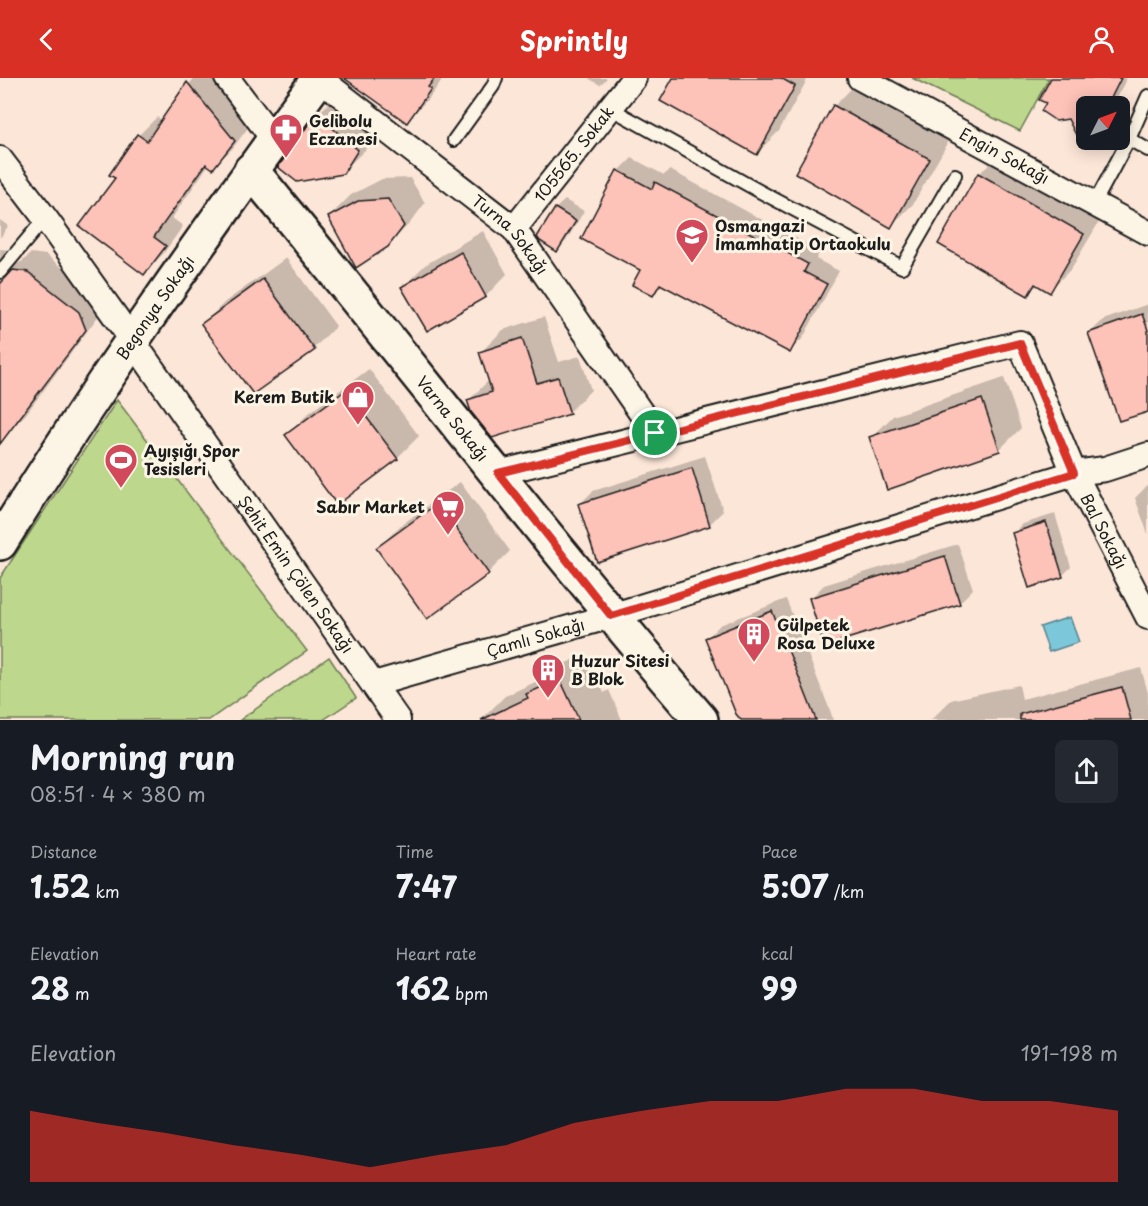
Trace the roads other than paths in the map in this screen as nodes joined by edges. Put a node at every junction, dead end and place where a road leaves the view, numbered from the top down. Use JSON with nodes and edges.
{"nodes":[{"id":1,"x":227,"y":78,"type":"edge"},
{"id":2,"x":319,"y":78,"type":"edge"},
{"id":3,"x":496,"y":78,"type":"edge"},
{"id":4,"x":634,"y":78,"type":"edge"},
{"id":5,"x":860,"y":78,"type":"edge"},
{"id":6,"x":1148,"y":96,"type":"edge"},
{"id":7,"x":610,"y":108,"type":"junction"},
{"id":8,"x":1130,"y":135,"type":"edge"},
{"id":9,"x":274,"y":140,"type":"junction"},
{"id":10,"x":454,"y":140,"type":"dead end"},
{"id":11,"x":1130,"y":140,"type":"edge"},
{"id":12,"x":1122,"y":150,"type":"edge"},
{"id":13,"x":1148,"y":150,"type":"edge"},
{"id":14,"x":0,"y":159,"type":"edge"},
{"id":15,"x":251,"y":170,"type":"junction"},
{"id":16,"x":955,"y":175,"type":"dead end"},
{"id":17,"x":0,"y":178,"type":"edge"},
{"id":18,"x":1094,"y":204,"type":"junction"},
{"id":19,"x":43,"y":215,"type":"junction"},
{"id":20,"x":514,"y":229,"type":"junction"},
{"id":21,"x":1148,"y":233,"type":"edge"},
{"id":22,"x":0,"y":272,"type":"edge"},
{"id":23,"x":132,"y":340,"type":"junction"},
{"id":24,"x":655,"y":433,"type":"junction"},
{"id":25,"x":1148,"y":438,"type":"edge"},
{"id":26,"x":1148,"y":454,"type":"edge"},
{"id":27,"x":498,"y":473,"type":"junction"},
{"id":28,"x":1074,"y":473,"type":"junction"},
{"id":29,"x":3,"y":531,"type":"edge"},
{"id":30,"x":611,"y":616,"type":"junction"},
{"id":31,"x":1148,"y":617,"type":"edge"},
{"id":32,"x":374,"y":684,"type":"junction"},
{"id":33,"x":398,"y":720,"type":"edge"},
{"id":34,"x":701,"y":720,"type":"edge"}],
"edges":[{"from":1,"to":9,"type":"street"},
{"from":2,"to":9,"type":"street","name":"Begonya Sokağı"},
{"from":2,"to":20,"type":"street","name":"Turna Sokağı"},
{"from":3,"to":10,"type":"lane"},
{"from":4,"to":7,"type":"street","name":"105565. Sokak"},
{"from":5,"to":18,"type":"street","name":"Engin Sokağı"},
{"from":6,"to":8,"type":"lane"},
{"from":7,"to":16,"type":"lane"},
{"from":7,"to":20,"type":"street","name":"105565. Sokak"},
{"from":9,"to":15,"type":"street","name":"Begonya Sokağı"},
{"from":11,"to":13,"type":"lane"},
{"from":12,"to":18,"type":"lane"},
{"from":14,"to":19,"type":"street"},
{"from":15,"to":23,"type":"street","name":"Begonya Sokağı"},
{"from":15,"to":27,"type":"street","name":"Varna Sokağı"},
{"from":17,"to":19,"type":"street"},
{"from":18,"to":21,"type":"street","name":"Engin Sokağı"},
{"from":19,"to":22,"type":"lane"},
{"from":19,"to":23,"type":"street","name":"Şehit Emin Çölen Sokağı"},
{"from":20,"to":24,"type":"street","name":"Turna Sokağı"},
{"from":23,"to":29,"type":"street","name":"Begonya Sokağı"},
{"from":23,"to":32,"type":"street","name":"Şehit Emin Çölen Sokağı"},
{"from":24,"to":27,"type":"street","name":"Bal Sokağı"},
{"from":24,"to":28,"type":"street","name":"Bal Sokağı"},
{"from":25,"to":28,"type":"street","name":"Çamlı Sokağı"},
{"from":26,"to":28,"type":"street","name":"Çamlı Sokağı"},
{"from":27,"to":30,"type":"street","name":"Varna Sokağı"},
{"from":28,"to":30,"type":"street","name":"Çamlı Sokağı"},
{"from":28,"to":31,"type":"street","name":"Bal Sokağı"},
{"from":30,"to":32,"type":"street","name":"Çamlı Sokağı"},
{"from":30,"to":34,"type":"street","name":"Varna Sokağı"},
{"from":32,"to":33,"type":"street","name":"Şehit Emin Çölen Sokağı"}]}
